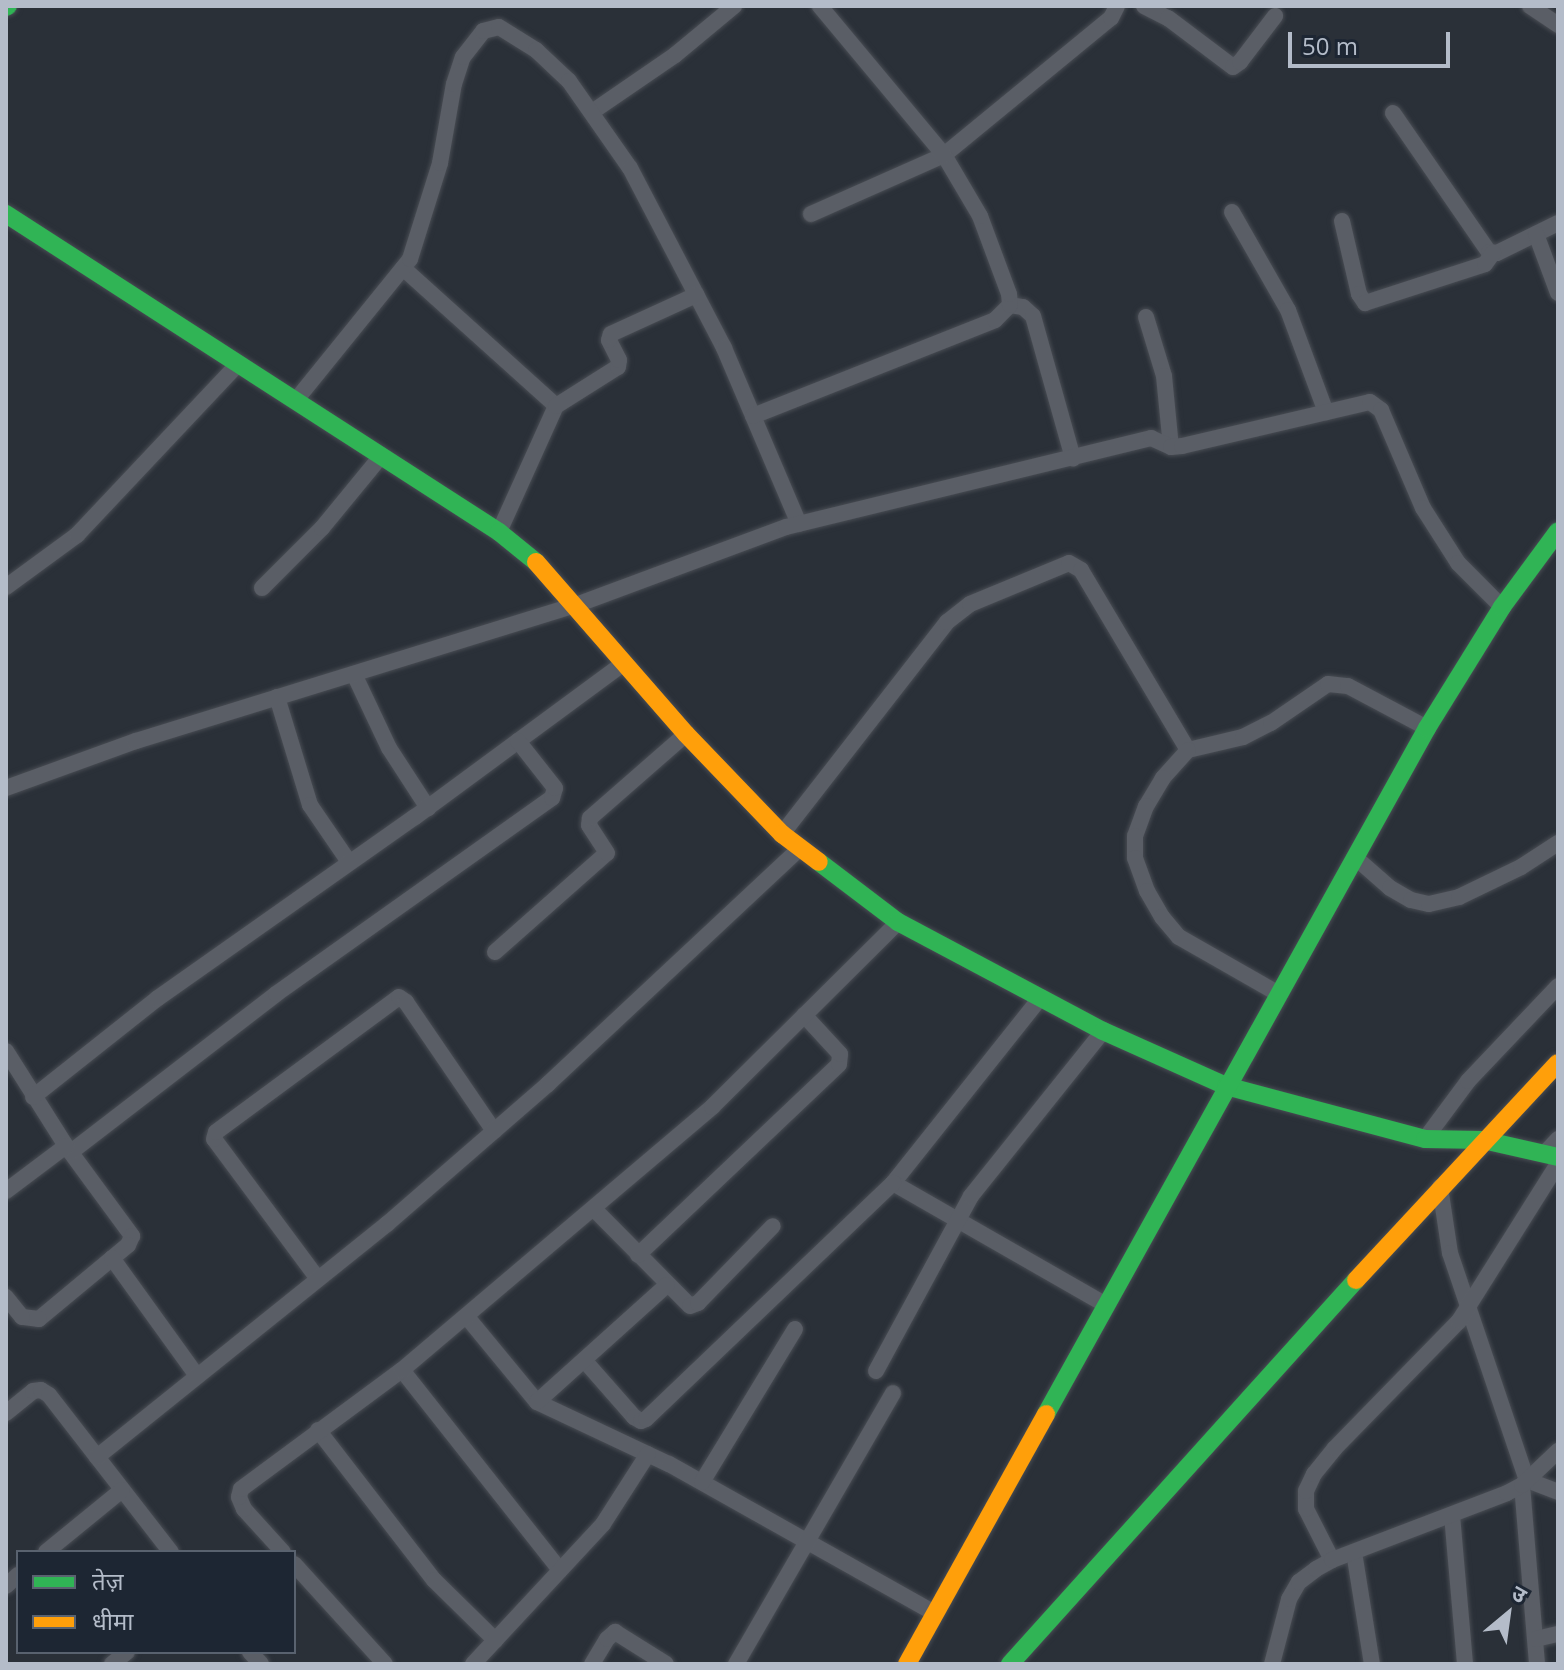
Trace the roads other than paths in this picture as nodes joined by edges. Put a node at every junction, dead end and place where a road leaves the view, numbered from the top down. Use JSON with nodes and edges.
{"nodes":[{"id":1,"x":734,"y":6,"type":"edge"},
{"id":2,"x":820,"y":6,"type":"edge"},
{"id":3,"x":1117,"y":6,"type":"edge"},
{"id":4,"x":1144,"y":6,"type":"edge"},
{"id":5,"x":1530,"y":6,"type":"edge"},
{"id":6,"x":1275,"y":16,"type":"dead end"},
{"id":7,"x":1558,"y":25,"type":"edge"},
{"id":8,"x":592,"y":112,"type":"junction"},
{"id":9,"x":1393,"y":113,"type":"dead end"},
{"id":10,"x":944,"y":155,"type":"junction"},
{"id":11,"x":1232,"y":212,"type":"dead end"},
{"id":12,"x":6,"y":214,"type":"edge"},
{"id":13,"x":811,"y":214,"type":"dead end"},
{"id":14,"x":1342,"y":221,"type":"dead end"},
{"id":15,"x":1558,"y":223,"type":"edge"},
{"id":16,"x":1536,"y":234,"type":"junction"},
{"id":17,"x":1493,"y":253,"type":"junction"},
{"id":18,"x":403,"y":268,"type":"junction"},
{"id":19,"x":1558,"y":293,"type":"edge"},
{"id":20,"x":696,"y":295,"type":"junction"},
{"id":21,"x":1010,"y":305,"type":"junction"},
{"id":22,"x":1146,"y":317,"type":"dead end"},
{"id":23,"x":237,"y":365,"type":"junction"},
{"id":24,"x":296,"y":400,"type":"junction"},
{"id":25,"x":556,"y":406,"type":"junction"},
{"id":26,"x":1326,"y":412,"type":"junction"},
{"id":27,"x":753,"y":416,"type":"junction"},
{"id":28,"x":1171,"y":447,"type":"junction"},
{"id":29,"x":382,"y":455,"type":"junction"},
{"id":30,"x":1073,"y":458,"type":"junction"},
{"id":31,"x":799,"y":524,"type":"junction"},
{"id":32,"x":1558,"y":531,"type":"edge"},
{"id":33,"x":499,"y":532,"type":"junction"},
{"id":34,"x":6,"y":587,"type":"edge"},
{"id":35,"x":262,"y":588,"type":"dead end"},
{"id":36,"x":576,"y":605,"type":"junction"},
{"id":37,"x":1502,"y":607,"type":"junction"},
{"id":38,"x":624,"y":663,"type":"junction"},
{"id":39,"x":354,"y":674,"type":"junction"},
{"id":40,"x":277,"y":697,"type":"junction"},
{"id":41,"x":1427,"y":728,"type":"junction"},
{"id":42,"x":686,"y":734,"type":"junction"},
{"id":43,"x":518,"y":741,"type":"junction"},
{"id":44,"x":1188,"y":750,"type":"junction"},
{"id":45,"x":6,"y":788,"type":"edge"},
{"id":46,"x":428,"y":808,"type":"junction"},
{"id":47,"x":782,"y":834,"type":"junction"},
{"id":48,"x":1558,"y":843,"type":"edge"},
{"id":49,"x":799,"y":849,"type":"junction"},
{"id":50,"x":1357,"y":859,"type":"junction"},
{"id":51,"x":349,"y":862,"type":"junction"},
{"id":52,"x":898,"y":922,"type":"junction"},
{"id":53,"x":495,"y":952,"type":"dead end"},
{"id":54,"x":1558,"y":986,"type":"edge"},
{"id":55,"x":1279,"y":994,"type":"junction"},
{"id":56,"x":1041,"y":997,"type":"junction"},
{"id":57,"x":804,"y":1015,"type":"junction"},
{"id":58,"x":1103,"y":1031,"type":"junction"},
{"id":59,"x":6,"y":1051,"type":"edge"},
{"id":60,"x":1558,"y":1063,"type":"edge"},
{"id":61,"x":1226,"y":1086,"type":"junction"},
{"id":62,"x":33,"y":1097,"type":"junction"},
{"id":63,"x":494,"y":1131,"type":"junction"},
{"id":64,"x":1425,"y":1139,"type":"junction"},
{"id":65,"x":1558,"y":1139,"type":"edge"},
{"id":66,"x":1483,"y":1140,"type":"junction"},
{"id":67,"x":68,"y":1149,"type":"junction"},
{"id":68,"x":1553,"y":1158,"type":"edge"},
{"id":69,"x":893,"y":1183,"type":"junction"},
{"id":70,"x":1440,"y":1187,"type":"junction"},
{"id":71,"x":6,"y":1191,"type":"edge"},
{"id":72,"x":594,"y":1209,"type":"junction"},
{"id":73,"x":957,"y":1218,"type":"junction"},
{"id":74,"x":773,"y":1226,"type":"dead end"},
{"id":75,"x":638,"y":1255,"type":"junction"},
{"id":76,"x":112,"y":1258,"type":"junction"},
{"id":77,"x":318,"y":1279,"type":"junction"},
{"id":78,"x":667,"y":1285,"type":"junction"},
{"id":79,"x":6,"y":1297,"type":"edge"},
{"id":80,"x":1106,"y":1305,"type":"junction"},
{"id":81,"x":1469,"y":1305,"type":"junction"},
{"id":82,"x":467,"y":1317,"type":"junction"},
{"id":83,"x":795,"y":1329,"type":"dead end"},
{"id":84,"x":584,"y":1360,"type":"junction"},
{"id":85,"x":402,"y":1370,"type":"junction"},
{"id":86,"x":876,"y":1371,"type":"dead end"},
{"id":87,"x":197,"y":1376,"type":"junction"},
{"id":88,"x":893,"y":1393,"type":"dead end"},
{"id":89,"x":537,"y":1402,"type":"junction"},
{"id":90,"x":6,"y":1413,"type":"edge"},
{"id":91,"x":318,"y":1430,"type":"junction"},
{"id":92,"x":1558,"y":1451,"type":"edge"},
{"id":93,"x":648,"y":1454,"type":"junction"},
{"id":94,"x":97,"y":1457,"type":"junction"},
{"id":95,"x":702,"y":1482,"type":"junction"},
{"id":96,"x":1524,"y":1482,"type":"junction"},
{"id":97,"x":122,"y":1490,"type":"junction"},
{"id":98,"x":1558,"y":1492,"type":"edge"},
{"id":99,"x":1452,"y":1515,"type":"junction"},
{"id":100,"x":806,"y":1543,"type":"junction"},
{"id":101,"x":48,"y":1550,"type":"edge"},
{"id":102,"x":169,"y":1550,"type":"edge"},
{"id":103,"x":281,"y":1550,"type":"edge"},
{"id":104,"x":1354,"y":1552,"type":"junction"},
{"id":105,"x":1332,"y":1560,"type":"junction"},
{"id":106,"x":296,"y":1566,"type":"edge"},
{"id":107,"x":560,"y":1570,"type":"junction"},
{"id":108,"x":934,"y":1613,"type":"junction"},
{"id":109,"x":1558,"y":1634,"type":"edge"},
{"id":110,"x":1536,"y":1639,"type":"junction"},
{"id":111,"x":495,"y":1640,"type":"junction"},
{"id":112,"x":385,"y":1664,"type":"edge"},
{"id":113,"x":473,"y":1664,"type":"edge"},
{"id":114,"x":592,"y":1664,"type":"edge"},
{"id":115,"x":666,"y":1664,"type":"edge"},
{"id":116,"x":736,"y":1664,"type":"edge"},
{"id":117,"x":907,"y":1664,"type":"edge"},
{"id":118,"x":1010,"y":1664,"type":"edge"},
{"id":119,"x":1272,"y":1664,"type":"edge"},
{"id":120,"x":1372,"y":1664,"type":"edge"},
{"id":121,"x":1465,"y":1664,"type":"edge"},
{"id":122,"x":1537,"y":1664,"type":"edge"}],
"edges":[{"from":1,"to":8,"type":"street"},
{"from":2,"to":10,"type":"street"},
{"from":3,"to":10,"type":"street"},
{"from":4,"to":6,"type":"street"},
{"from":5,"to":7,"type":"street"},
{"from":8,"to":18,"type":"street"},
{"from":8,"to":20,"type":"street"},
{"from":9,"to":17,"type":"street"},
{"from":10,"to":13,"type":"street"},
{"from":10,"to":21,"type":"street"},
{"from":11,"to":26,"type":"street"},
{"from":12,"to":23,"type":"street"},
{"from":14,"to":17,"type":"street"},
{"from":15,"to":16,"type":"street"},
{"from":16,"to":17,"type":"street"},
{"from":16,"to":19,"type":"street"},
{"from":18,"to":24,"type":"street"},
{"from":18,"to":25,"type":"street"},
{"from":20,"to":25,"type":"street"},
{"from":20,"to":27,"type":"street"},
{"from":21,"to":27,"type":"street"},
{"from":21,"to":30,"type":"street"},
{"from":22,"to":28,"type":"street"},
{"from":23,"to":24,"type":"street"},
{"from":23,"to":34,"type":"street"},
{"from":24,"to":29,"type":"street"},
{"from":25,"to":33,"type":"street"},
{"from":26,"to":28,"type":"street"},
{"from":26,"to":37,"type":"street"},
{"from":27,"to":31,"type":"street"},
{"from":28,"to":30,"type":"street"},
{"from":29,"to":33,"type":"street"},
{"from":29,"to":35,"type":"street"},
{"from":30,"to":31,"type":"street"},
{"from":31,"to":36,"type":"street"},
{"from":32,"to":37,"type":"street"},
{"from":33,"to":36,"type":"street"},
{"from":36,"to":38,"type":"street"},
{"from":36,"to":39,"type":"street"},
{"from":37,"to":41,"type":"street"},
{"from":38,"to":42,"type":"street"},
{"from":38,"to":43,"type":"street"},
{"from":39,"to":40,"type":"street"},
{"from":39,"to":46,"type":"street"},
{"from":40,"to":45,"type":"street"},
{"from":40,"to":51,"type":"street"},
{"from":41,"to":44,"type":"street"},
{"from":41,"to":50,"type":"street"},
{"from":42,"to":47,"type":"street"},
{"from":42,"to":53,"type":"street"},
{"from":43,"to":46,"type":"street"},
{"from":43,"to":67,"type":"street"},
{"from":44,"to":47,"type":"street"},
{"from":44,"to":55,"type":"street"},
{"from":46,"to":51,"type":"street"},
{"from":47,"to":49,"type":"street"},
{"from":48,"to":50,"type":"street"},
{"from":49,"to":52,"type":"street"},
{"from":49,"to":63,"type":"street"},
{"from":50,"to":55,"type":"street"},
{"from":51,"to":62,"type":"street"},
{"from":52,"to":56,"type":"street"},
{"from":52,"to":57,"type":"street"},
{"from":54,"to":64,"type":"street"},
{"from":55,"to":61,"type":"street"},
{"from":56,"to":58,"type":"street"},
{"from":56,"to":69,"type":"street"},
{"from":57,"to":72,"type":"street"},
{"from":57,"to":75,"type":"street"},
{"from":58,"to":61,"type":"street"},
{"from":58,"to":73,"type":"street"},
{"from":59,"to":62,"type":"street"},
{"from":60,"to":66,"type":"street"},
{"from":61,"to":64,"type":"street"},
{"from":61,"to":80,"type":"street"},
{"from":62,"to":67,"type":"street"},
{"from":63,"to":77,"type":"street"},
{"from":63,"to":77,"type":"street"},
{"from":64,"to":66,"type":"street"},
{"from":65,"to":68,"type":"street"},
{"from":66,"to":68,"type":"street"},
{"from":66,"to":70,"type":"street"},
{"from":67,"to":71,"type":"street"},
{"from":67,"to":76,"type":"street"},
{"from":68,"to":81,"type":"street"},
{"from":69,"to":73,"type":"street"},
{"from":69,"to":84,"type":"street"},
{"from":70,"to":81,"type":"street"},
{"from":70,"to":118,"type":"street"},
{"from":72,"to":75,"type":"street"},
{"from":72,"to":82,"type":"street"},
{"from":73,"to":80,"type":"street"},
{"from":73,"to":86,"type":"street"},
{"from":74,"to":78,"type":"street"},
{"from":75,"to":78,"type":"street"},
{"from":76,"to":79,"type":"street"},
{"from":76,"to":87,"type":"street"},
{"from":77,"to":87,"type":"street"},
{"from":78,"to":84,"type":"street"},
{"from":80,"to":108,"type":"street"},
{"from":81,"to":96,"type":"street"},
{"from":81,"to":105,"type":"street"},
{"from":82,"to":85,"type":"street"},
{"from":82,"to":89,"type":"street"},
{"from":83,"to":95,"type":"street"},
{"from":84,"to":89,"type":"street"},
{"from":85,"to":91,"type":"street"},
{"from":85,"to":107,"type":"street"},
{"from":87,"to":94,"type":"street"},
{"from":88,"to":100,"type":"street"},
{"from":89,"to":93,"type":"street"},
{"from":90,"to":94,"type":"street"},
{"from":91,"to":103,"type":"street"},
{"from":91,"to":111,"type":"street"},
{"from":92,"to":96,"type":"street"},
{"from":93,"to":95,"type":"street"},
{"from":93,"to":107,"type":"street"},
{"from":94,"to":97,"type":"street"},
{"from":95,"to":100,"type":"street"},
{"from":96,"to":98,"type":"street"},
{"from":96,"to":99,"type":"street"},
{"from":96,"to":110,"type":"street"},
{"from":97,"to":101,"type":"street"},
{"from":97,"to":102,"type":"street"},
{"from":99,"to":104,"type":"street"},
{"from":99,"to":121,"type":"street"},
{"from":100,"to":108,"type":"street"},
{"from":100,"to":116,"type":"street"},
{"from":104,"to":105,"type":"street"},
{"from":104,"to":120,"type":"street"},
{"from":105,"to":119,"type":"street"},
{"from":106,"to":112,"type":"street"},
{"from":107,"to":111,"type":"street"},
{"from":108,"to":117,"type":"street"},
{"from":109,"to":110,"type":"street"},
{"from":110,"to":122,"type":"street"},
{"from":111,"to":113,"type":"street"},
{"from":114,"to":115,"type":"street"}]}
